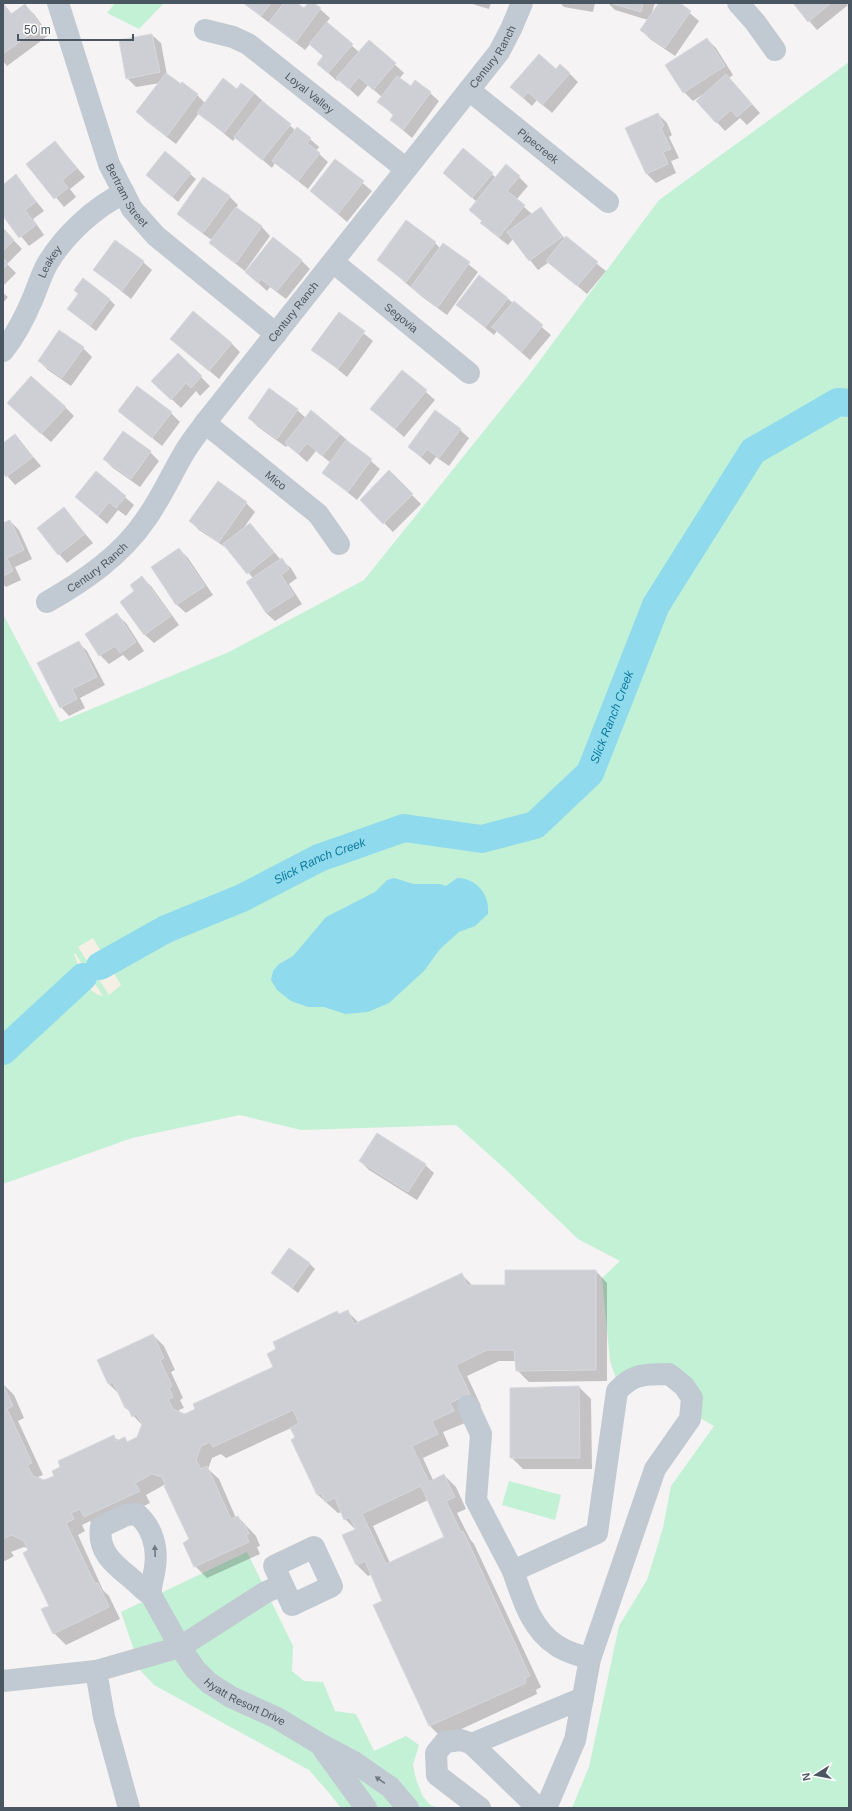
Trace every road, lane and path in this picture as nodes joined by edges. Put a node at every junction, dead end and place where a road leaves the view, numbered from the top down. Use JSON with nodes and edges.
{"nodes":[{"id":1,"x":58,"y":3,"type":"edge"},
{"id":2,"x":522,"y":3,"type":"edge"},
{"id":3,"x":738,"y":3,"type":"edge"},
{"id":4,"x":205,"y":30,"type":"dead end"},
{"id":5,"x":775,"y":50,"type":"dead end"},
{"id":6,"x":469,"y":90,"type":"junction"},
{"id":7,"x":406,"y":169,"type":"junction"},
{"id":8,"x":124,"y":193,"type":"junction"},
{"id":9,"x":608,"y":202,"type":"dead end"},
{"id":10,"x":334,"y":262,"type":"junction"},
{"id":11,"x":276,"y":334,"type":"junction"},
{"id":12,"x":3,"y":352,"type":"edge"},
{"id":13,"x":469,"y":373,"type":"dead end"},
{"id":14,"x":205,"y":423,"type":"junction"},
{"id":15,"x":339,"y":544,"type":"dead end"},
{"id":16,"x":47,"y":602,"type":"dead end"},
{"id":17,"x":468,"y":1406,"type":"dead end"},
{"id":18,"x":597,"y":1533,"type":"junction"},
{"id":19,"x":630,"y":1546,"type":"junction"},
{"id":20,"x":513,"y":1571,"type":"junction"},
{"id":21,"x":282,"y":1585,"type":"dead end"},
{"id":22,"x":151,"y":1595,"type":"dead end"},
{"id":23,"x":180,"y":1646,"type":"junction"},
{"id":24,"x":590,"y":1659,"type":"junction"},
{"id":25,"x":96,"y":1671,"type":"junction"},
{"id":26,"x":3,"y":1681,"type":"edge"},
{"id":27,"x":583,"y":1698,"type":"junction"},
{"id":28,"x":320,"y":1744,"type":"junction"},
{"id":29,"x":472,"y":1744,"type":"junction"},
{"id":30,"x":129,"y":1808,"type":"edge"},
{"id":31,"x":366,"y":1808,"type":"edge"},
{"id":32,"x":408,"y":1808,"type":"edge"},
{"id":33,"x":480,"y":1808,"type":"edge"},
{"id":34,"x":538,"y":1808,"type":"edge"},
{"id":35,"x":546,"y":1808,"type":"edge"}],
"edges":[{"from":1,"to":8,"type":"street","name":"Bertram Street"},
{"from":2,"to":6,"type":"street","name":"Century Ranch"},
{"from":3,"to":5,"type":"street"},
{"from":4,"to":7,"type":"street","name":"Loyal Valley"},
{"from":6,"to":7,"type":"street","name":"Century Ranch"},
{"from":6,"to":9,"type":"street","name":"Pipecreek"},
{"from":7,"to":10,"type":"street","name":"Century Ranch"},
{"from":8,"to":11,"type":"street","name":"Bertram Street"},
{"from":8,"to":12,"type":"street","name":"Leakey"},
{"from":10,"to":11,"type":"street","name":"Century Ranch"},
{"from":10,"to":13,"type":"street","name":"Segovia"},
{"from":11,"to":14,"type":"street","name":"Century Ranch"},
{"from":14,"to":15,"type":"street","name":"Mico"},
{"from":14,"to":16,"type":"street","name":"Century Ranch"},
{"from":17,"to":20,"type":"street"},
{"from":18,"to":19,"type":"street"},
{"from":18,"to":19,"type":"street"},
{"from":18,"to":20,"type":"street"},
{"from":19,"to":24,"type":"street"},
{"from":20,"to":24,"type":"street"},
{"from":21,"to":23,"type":"street"},
{"from":22,"to":23,"type":"street","name":"Hyatt Resort Drive"},
{"from":23,"to":25,"type":"street"},
{"from":23,"to":28,"type":"street","name":"Hyatt Resort Drive"},
{"from":24,"to":27,"type":"street"},
{"from":25,"to":26,"type":"street"},
{"from":25,"to":30,"type":"street"},
{"from":27,"to":29,"type":"street"},
{"from":27,"to":35,"type":"street"},
{"from":28,"to":31,"type":"street","name":"Hyatt Resort Drive"},
{"from":32,"to":28,"type":"street","name":"Hyatt Resort Drive","one_way":true},
{"from":29,"to":33,"type":"street"},
{"from":29,"to":34,"type":"street"}]}
